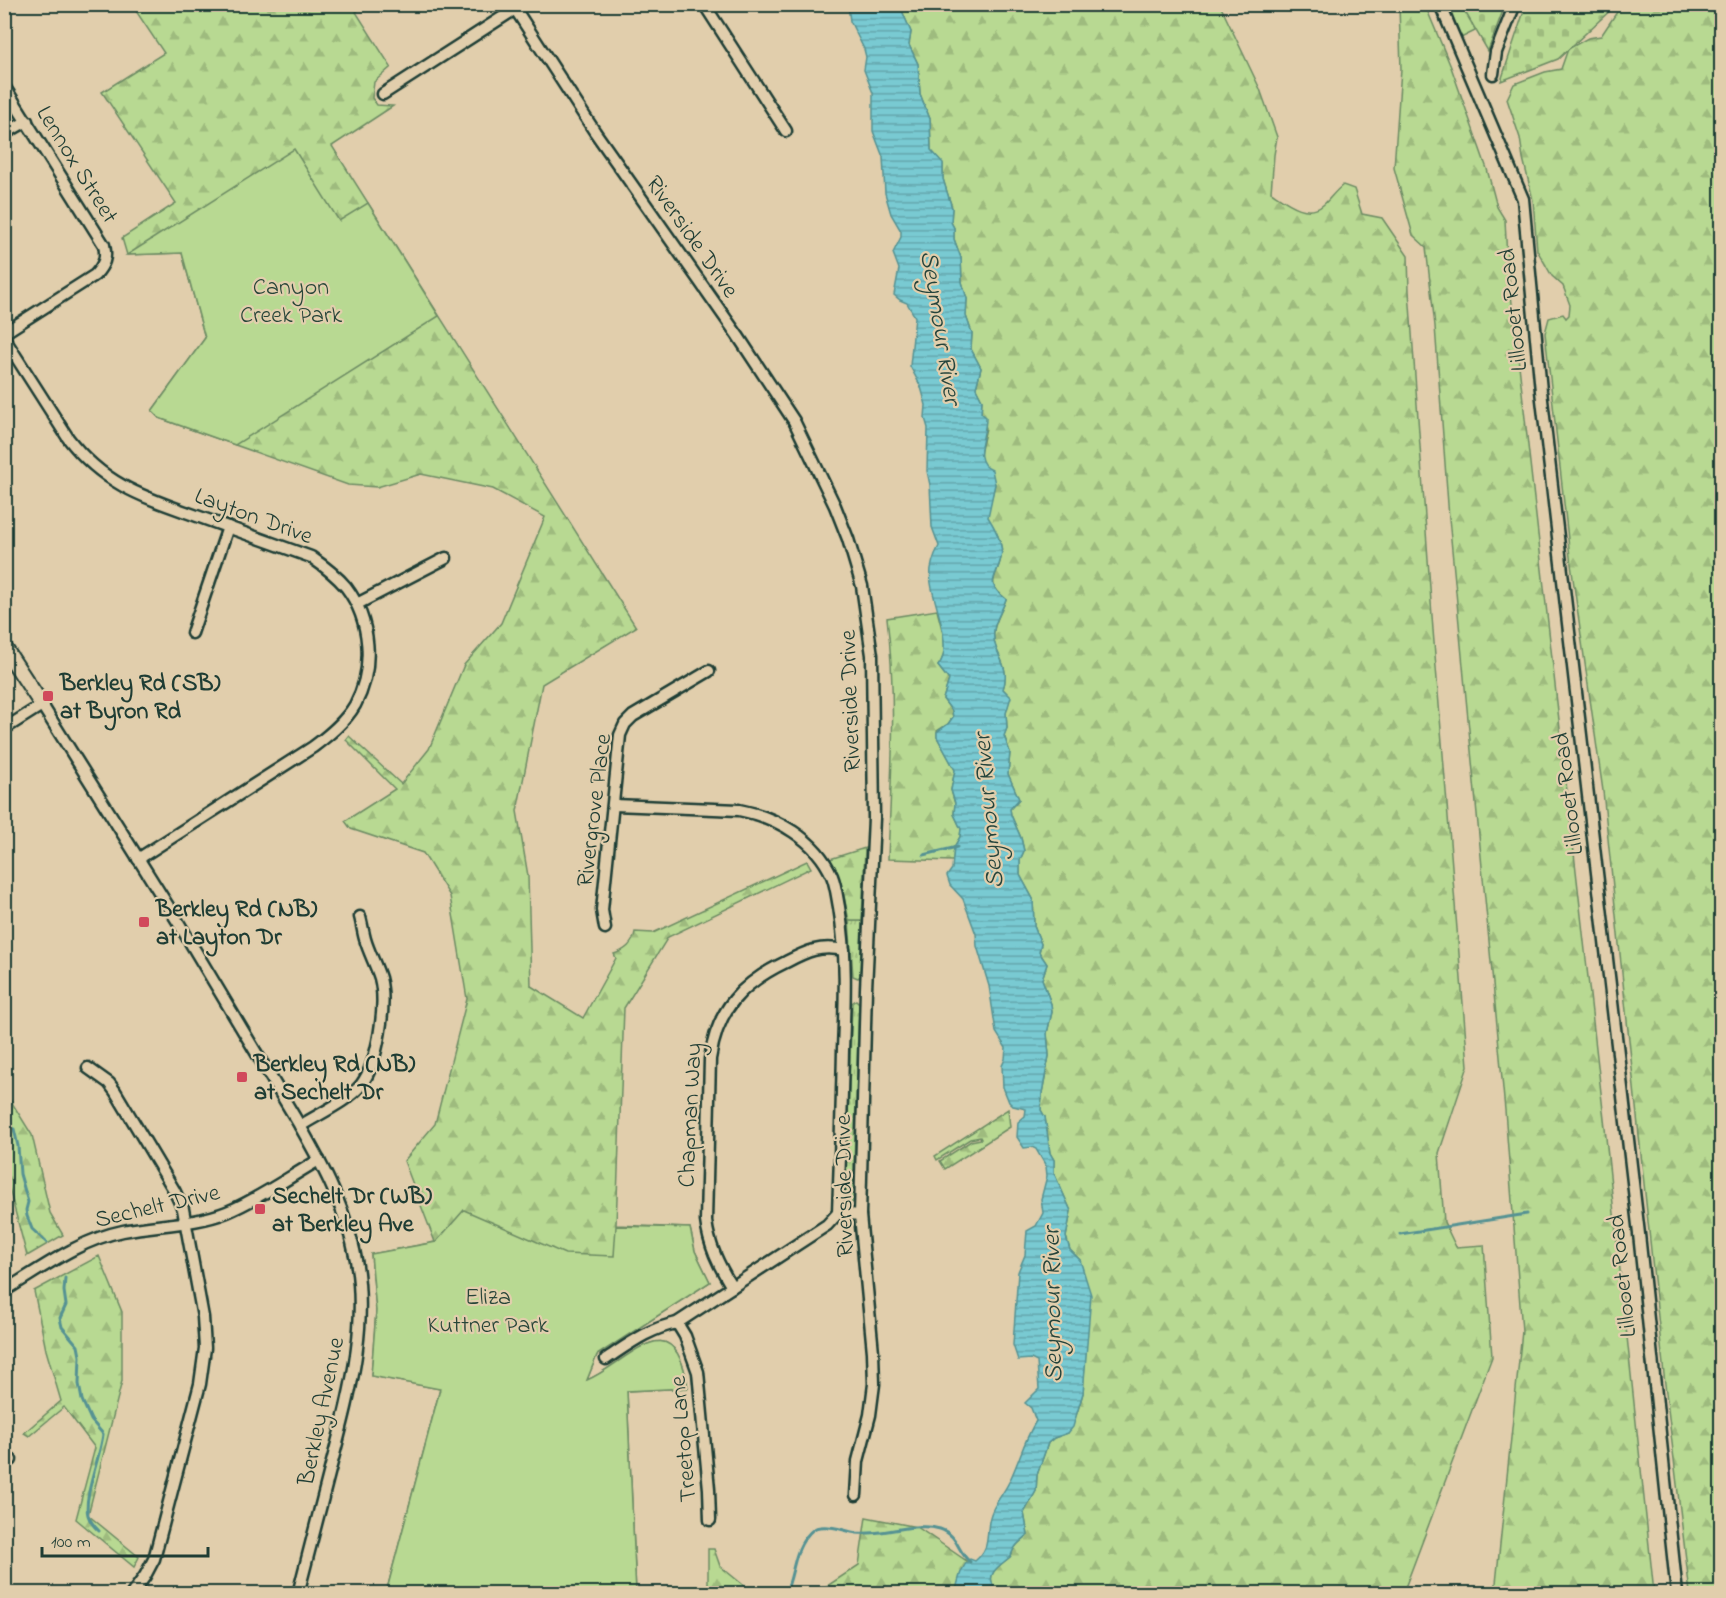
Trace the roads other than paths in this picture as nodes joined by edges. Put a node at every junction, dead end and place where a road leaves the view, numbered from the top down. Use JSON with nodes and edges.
{"nodes":[{"id":1,"x":704,"y":4,"type":"edge"},
{"id":2,"x":1440,"y":4,"type":"edge"},
{"id":3,"x":1515,"y":4,"type":"edge"},
{"id":4,"x":517,"y":6,"type":"edge"},
{"id":5,"x":1493,"y":74,"type":"dead end"},
{"id":6,"x":4,"y":86,"type":"edge"},
{"id":7,"x":383,"y":94,"type":"dead end"},
{"id":8,"x":27,"y":121,"type":"junction"},
{"id":9,"x":786,"y":131,"type":"dead end"},
{"id":10,"x":4,"y":134,"type":"edge"},
{"id":11,"x":4,"y":333,"type":"edge"},
{"id":12,"x":4,"y":338,"type":"edge"},
{"id":13,"x":228,"y":527,"type":"junction"},
{"id":14,"x":446,"y":558,"type":"dead end"},
{"id":15,"x":357,"y":604,"type":"junction"},
{"id":16,"x":192,"y":633,"type":"dead end"},
{"id":17,"x":4,"y":647,"type":"edge"},
{"id":18,"x":709,"y":671,"type":"dead end"},
{"id":19,"x":42,"y":705,"type":"junction"},
{"id":20,"x":4,"y":729,"type":"edge"},
{"id":21,"x":614,"y":805,"type":"junction"},
{"id":22,"x":138,"y":859,"type":"junction"},
{"id":23,"x":360,"y":917,"type":"dead end"},
{"id":24,"x":606,"y":928,"type":"dead end"},
{"id":25,"x":844,"y":950,"type":"junction"},
{"id":26,"x":846,"y":988,"type":"junction"},
{"id":27,"x":866,"y":989,"type":"junction"},
{"id":28,"x":88,"y":1068,"type":"dead end"},
{"id":29,"x":300,"y":1126,"type":"junction"},
{"id":30,"x":319,"y":1160,"type":"junction"},
{"id":31,"x":838,"y":1213,"type":"junction"},
{"id":32,"x":860,"y":1215,"type":"junction"},
{"id":33,"x":186,"y":1221,"type":"junction"},
{"id":34,"x":732,"y":1287,"type":"junction"},
{"id":35,"x":4,"y":1291,"type":"edge"},
{"id":36,"x":677,"y":1323,"type":"junction"},
{"id":37,"x":606,"y":1359,"type":"dead end"},
{"id":38,"x":856,"y":1495,"type":"dead end"},
{"id":39,"x":710,"y":1520,"type":"dead end"},
{"id":40,"x":132,"y":1593,"type":"edge"},
{"id":41,"x":298,"y":1593,"type":"edge"},
{"id":42,"x":1677,"y":1593,"type":"edge"}],
"edges":[{"from":1,"to":9,"type":"street"},
{"from":2,"to":42,"type":"street","name":"Lillooet Road"},
{"from":3,"to":5,"type":"street"},
{"from":4,"to":7,"type":"street"},
{"from":4,"to":27,"type":"street","name":"Riverside Drive"},
{"from":6,"to":8,"type":"street","name":"Lennox Street"},
{"from":8,"to":10,"type":"street"},
{"from":8,"to":11,"type":"street","name":"Lennox Street"},
{"from":12,"to":13,"type":"street","name":"Layton Drive"},
{"from":13,"to":15,"type":"street","name":"Layton Drive"},
{"from":13,"to":16,"type":"street"},
{"from":14,"to":15,"type":"street"},
{"from":15,"to":22,"type":"street","name":"Layton Drive"},
{"from":17,"to":19,"type":"street"},
{"from":18,"to":21,"type":"street","name":"Rivergrove Place"},
{"from":19,"to":20,"type":"street"},
{"from":19,"to":22,"type":"street","name":"Berkley Avenue"},
{"from":21,"to":24,"type":"street","name":"Rivergrove Place"},
{"from":21,"to":25,"type":"street","name":"Riverside Drive"},
{"from":22,"to":29,"type":"street","name":"Berkley Avenue"},
{"from":23,"to":29,"type":"street"},
{"from":25,"to":26,"type":"street","name":"Riverside Drive"},
{"from":25,"to":34,"type":"street","name":"Chapman Way"},
{"from":26,"to":27,"type":"street"},
{"from":26,"to":31,"type":"street","name":"Riverside Drive"},
{"from":27,"to":32,"type":"street","name":"Riverside Drive"},
{"from":28,"to":33,"type":"street"},
{"from":29,"to":30,"type":"street","name":"Berkley Avenue"},
{"from":30,"to":33,"type":"street","name":"Sechelt Drive"},
{"from":30,"to":41,"type":"street","name":"Berkley Avenue"},
{"from":31,"to":32,"type":"street"},
{"from":31,"to":34,"type":"street"},
{"from":32,"to":38,"type":"street","name":"Riverside Drive"},
{"from":33,"to":35,"type":"street","name":"Sechelt Drive"},
{"from":33,"to":40,"type":"street"},
{"from":34,"to":36,"type":"street"},
{"from":36,"to":37,"type":"street"},
{"from":36,"to":39,"type":"street","name":"Treetop Lane"}]}
